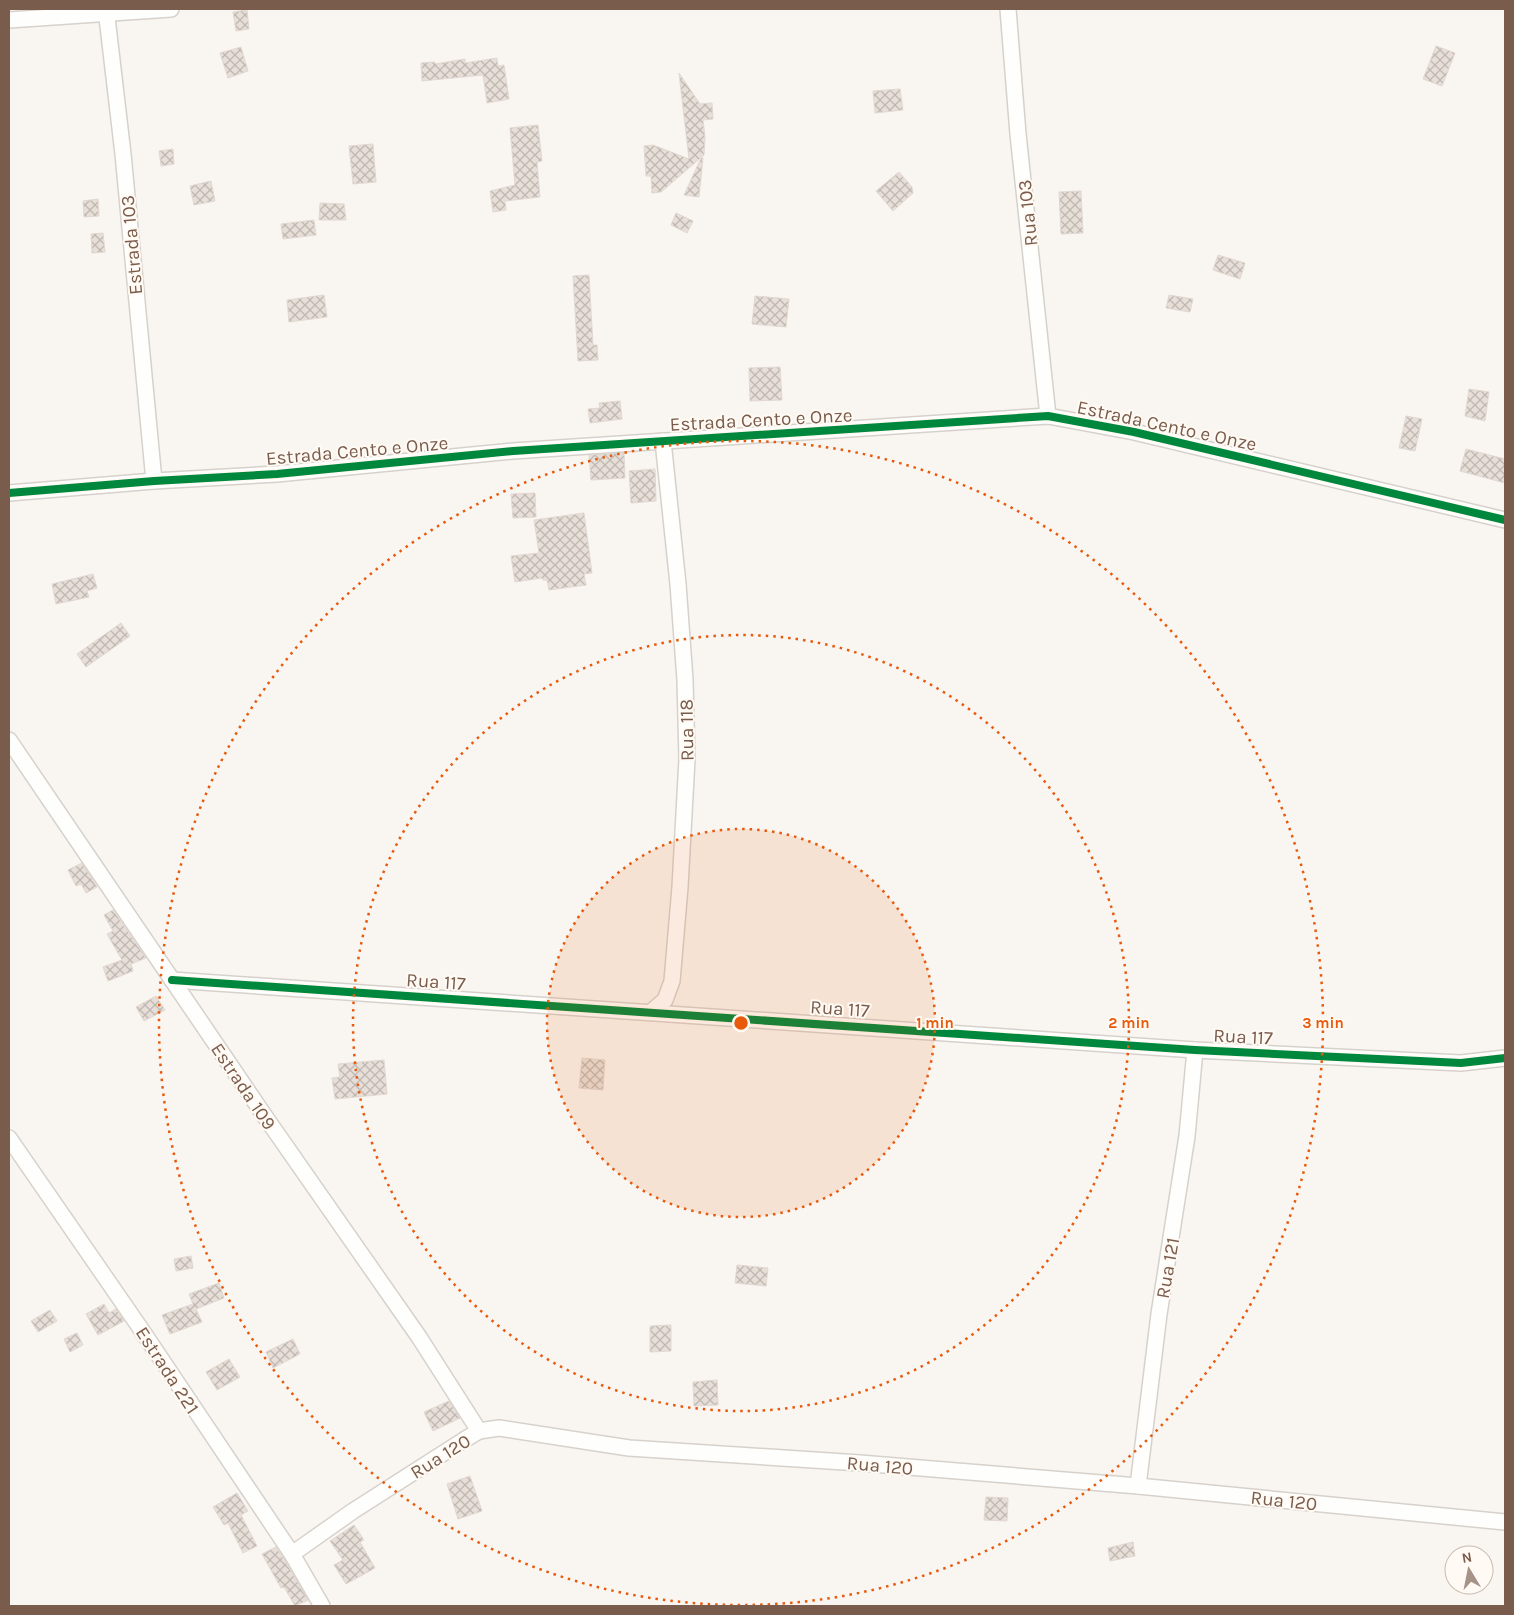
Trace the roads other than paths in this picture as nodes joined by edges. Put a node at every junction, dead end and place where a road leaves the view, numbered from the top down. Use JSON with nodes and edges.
{"nodes":[{"id":1,"x":171,"y":9,"type":"edge"},
{"id":2,"x":1008,"y":9,"type":"edge"},
{"id":3,"x":106,"y":11,"type":"edge"},
{"id":4,"x":9,"y":20,"type":"edge"},
{"id":5,"x":1048,"y":416,"type":"junction"},
{"id":6,"x":662,"y":441,"type":"junction"},
{"id":7,"x":154,"y":481,"type":"junction"},
{"id":8,"x":9,"y":493,"type":"edge"},
{"id":9,"x":1505,"y":520,"type":"edge"},
{"id":10,"x":9,"y":740,"type":"edge"},
{"id":11,"x":172,"y":980,"type":"junction"},
{"id":12,"x":652,"y":1011,"type":"junction"},
{"id":13,"x":1195,"y":1050,"type":"junction"},
{"id":14,"x":1505,"y":1058,"type":"edge"},
{"id":15,"x":9,"y":1138,"type":"edge"},
{"id":16,"x":479,"y":1431,"type":"junction"},
{"id":17,"x":1138,"y":1486,"type":"junction"},
{"id":18,"x":1505,"y":1522,"type":"edge"},
{"id":19,"x":292,"y":1554,"type":"junction"},
{"id":20,"x":322,"y":1606,"type":"edge"}],
"edges":[{"from":1,"to":3,"type":"street"},
{"from":2,"to":5,"type":"street","name":"Rua 103"},
{"from":3,"to":4,"type":"street"},
{"from":3,"to":7,"type":"street","name":"Estrada 103"},
{"from":5,"to":6,"type":"street","name":"Estrada Cento e Onze"},
{"from":5,"to":9,"type":"street","name":"Estrada Cento e Onze"},
{"from":6,"to":7,"type":"street","name":"Estrada Cento e Onze"},
{"from":6,"to":12,"type":"street","name":"Rua 118"},
{"from":7,"to":8,"type":"street","name":"Estrada Cento e Onze"},
{"from":10,"to":11,"type":"street","name":"Estrada 109"},
{"from":11,"to":12,"type":"street","name":"Rua 117"},
{"from":11,"to":16,"type":"street","name":"Estrada 109"},
{"from":12,"to":13,"type":"street","name":"Rua 117"},
{"from":13,"to":14,"type":"street","name":"Rua 117"},
{"from":13,"to":17,"type":"street","name":"Rua 121"},
{"from":15,"to":19,"type":"street","name":"Estrada 221"},
{"from":16,"to":17,"type":"street","name":"Rua 120"},
{"from":16,"to":19,"type":"street","name":"Rua 120"},
{"from":17,"to":18,"type":"street","name":"Rua 120"},
{"from":19,"to":20,"type":"street","name":"Estrada 221"}]}
